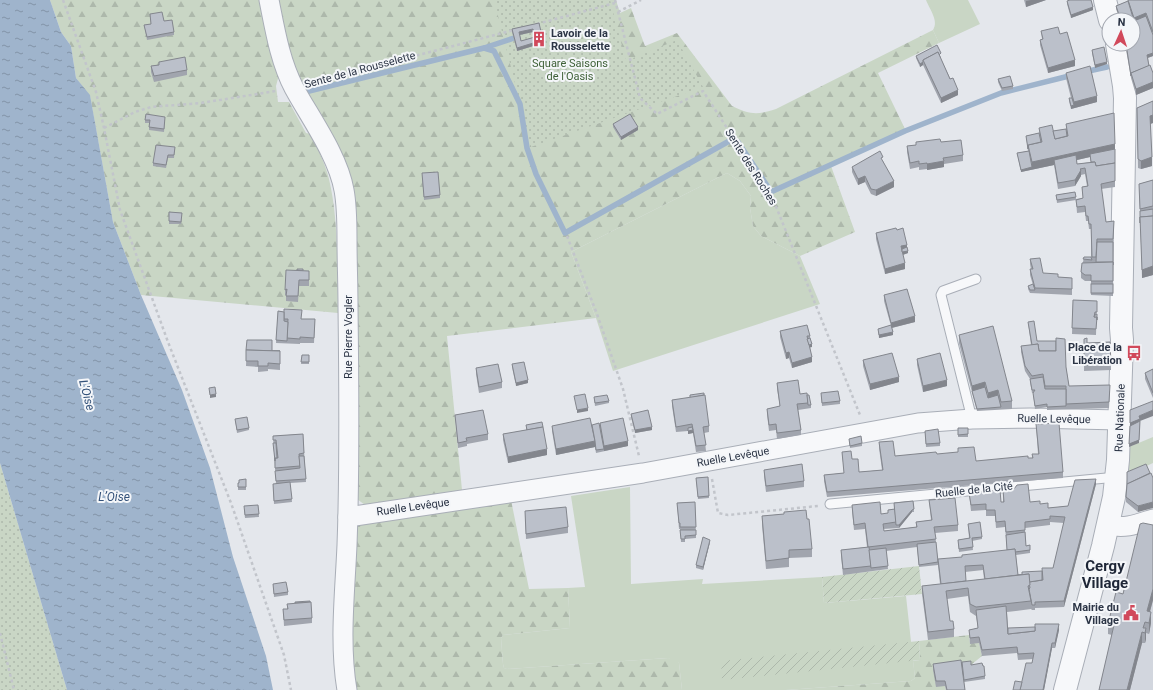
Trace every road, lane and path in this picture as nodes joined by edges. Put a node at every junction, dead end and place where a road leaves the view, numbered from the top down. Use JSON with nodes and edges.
{"nodes":[{"id":1,"x":63,"y":0,"type":"edge"},
{"id":2,"x":269,"y":0,"type":"edge"},
{"id":3,"x":641,"y":0,"type":"edge"},
{"id":4,"x":1104,"y":0,"type":"edge"},
{"id":5,"x":615,"y":2,"type":"edge"},
{"id":6,"x":618,"y":12,"type":"junction"},
{"id":7,"x":1108,"y":12,"type":"edge"},
{"id":8,"x":532,"y":25,"type":"edge"},
{"id":9,"x":517,"y":29,"type":"edge"},
{"id":10,"x":1118,"y":52,"type":"edge"},
{"id":11,"x":294,"y":88,"type":"junction"},
{"id":12,"x":104,"y":128,"type":"junction"},
{"id":13,"x":567,"y":236,"type":"dead end"},
{"id":14,"x":976,"y":279,"type":"dead end"},
{"id":15,"x":972,"y":419,"type":"junction"},
{"id":16,"x":1120,"y":420,"type":"junction"},
{"id":17,"x":867,"y":432,"type":"junction"},
{"id":18,"x":708,"y":462,"type":"junction"},
{"id":19,"x":643,"y":473,"type":"junction"},
{"id":20,"x":1117,"y":477,"type":"junction"},
{"id":21,"x":830,"y":504,"type":"joint"},
{"id":22,"x":348,"y":517,"type":"junction"},
{"id":23,"x":1153,"y":519,"type":"edge"},
{"id":24,"x":1109,"y":525,"type":"junction"},
{"id":25,"x":0,"y":633,"type":"edge"},
{"id":26,"x":14,"y":690,"type":"edge"},
{"id":27,"x":291,"y":690,"type":"edge"},
{"id":28,"x":347,"y":690,"type":"edge"},
{"id":29,"x":1065,"y":690,"type":"edge"}],
"edges":[{"from":1,"to":12,"type":"path"},
{"from":2,"to":11,"type":"street","name":"Rue Pierre Vogler"},
{"from":3,"to":6,"type":"path"},
{"from":4,"to":7,"type":"street"},
{"from":5,"to":6,"type":"path","name":"Sente des Roches"},
{"from":5,"to":8,"type":"path"},
{"from":6,"to":17,"type":"path","name":"Sente des Roches"},
{"from":9,"to":11,"type":"path","name":"Sente de la Rousselette"},
{"from":10,"to":16,"type":"street","name":"Rue Nationale"},
{"from":11,"to":12,"type":"path","name":"Sente de la Rousselette"},
{"from":11,"to":22,"type":"street","name":"Rue Pierre Vogler"},
{"from":12,"to":27,"type":"path"},
{"from":13,"to":19,"type":"path"},
{"from":14,"to":15,"type":"lane"},
{"from":15,"to":16,"type":"street","name":"Ruelle Levêque"},
{"from":15,"to":17,"type":"street","name":"Ruelle Levêque"},
{"from":16,"to":20,"type":"street","name":"Rue Nationale"},
{"from":17,"to":18,"type":"street","name":"Ruelle Levêque"},
{"from":18,"to":19,"type":"street","name":"Ruelle Levêque"},
{"from":18,"to":21,"type":"path"},
{"from":19,"to":22,"type":"street","name":"Ruelle Levêque"},
{"from":20,"to":21,"type":"lane","name":"Ruelle de la Cité"},
{"from":20,"to":24,"type":"street","name":"Rue Nationale"},
{"from":22,"to":28,"type":"street","name":"Rue Pierre Vogler"},
{"from":23,"to":24,"type":"street"},
{"from":24,"to":29,"type":"street","name":"Rue Nationale"},
{"from":25,"to":26,"type":"path"}]}
